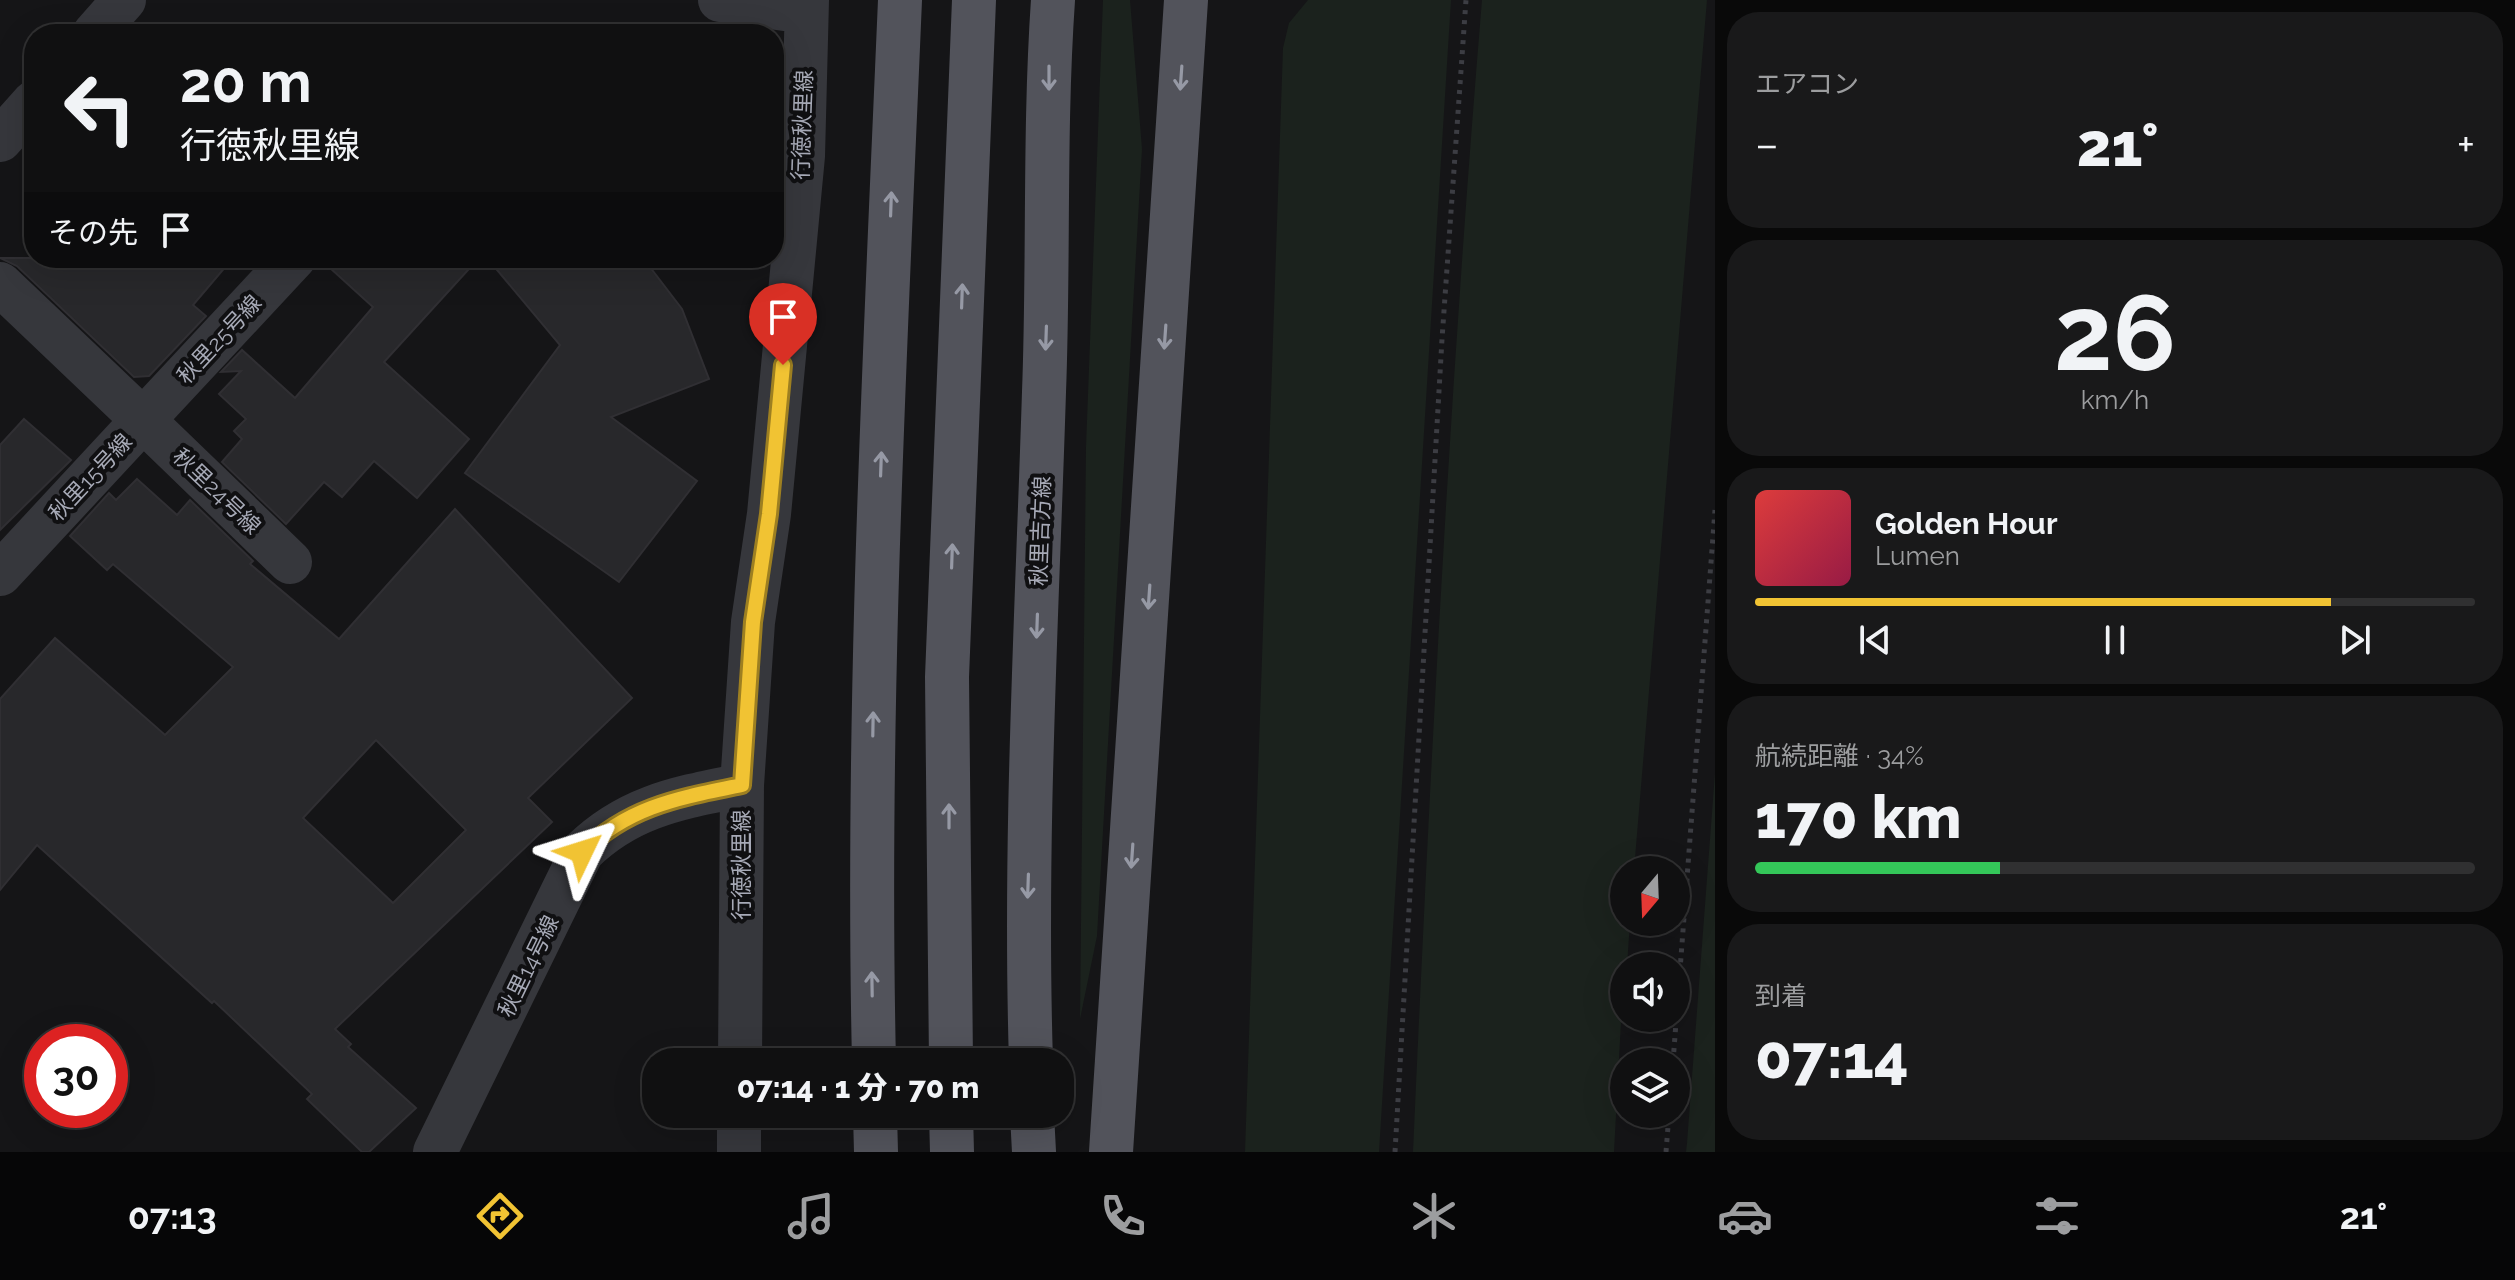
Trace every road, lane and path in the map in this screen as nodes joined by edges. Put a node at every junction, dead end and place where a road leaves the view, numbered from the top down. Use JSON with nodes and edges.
{"nodes":[{"id":1,"x":124,"y":0,"type":"edge"},
{"id":2,"x":720,"y":0,"type":"edge"},
{"id":3,"x":900,"y":0,"type":"edge"},
{"id":4,"x":974,"y":0,"type":"edge"},
{"id":5,"x":1053,"y":0,"type":"edge"},
{"id":6,"x":1186,"y":0,"type":"edge"},
{"id":7,"x":1466,"y":0,"type":"edge"},
{"id":8,"x":806,"y":6,"type":"edge"},
{"id":9,"x":103,"y":24,"type":"edge"},
{"id":10,"x":24,"y":113,"type":"edge"},
{"id":11,"x":0,"y":140,"type":"edge"},
{"id":12,"x":285,"y":268,"type":"edge"},
{"id":13,"x":0,"y":284,"type":"edge"},
{"id":14,"x":143,"y":420,"type":"junction"},
{"id":15,"x":1715,"y":510,"type":"edge"},
{"id":16,"x":290,"y":562,"type":"dead end"},
{"id":17,"x":0,"y":574,"type":"edge"},
{"id":18,"x":742,"y":785,"type":"junction"},
{"id":19,"x":740,"y":1048,"type":"edge"},
{"id":20,"x":874,"y":1048,"type":"edge"},
{"id":21,"x":951,"y":1048,"type":"edge"},
{"id":22,"x":1031,"y":1048,"type":"edge"},
{"id":23,"x":1674,"y":1048,"type":"edge"},
{"id":24,"x":739,"y":1128,"type":"edge"},
{"id":25,"x":875,"y":1128,"type":"edge"},
{"id":26,"x":951,"y":1128,"type":"edge"},
{"id":27,"x":1033,"y":1128,"type":"edge"},
{"id":28,"x":1668,"y":1128,"type":"edge"},
{"id":29,"x":435,"y":1152,"type":"edge"},
{"id":30,"x":739,"y":1152,"type":"edge"},
{"id":31,"x":876,"y":1152,"type":"edge"},
{"id":32,"x":952,"y":1152,"type":"edge"},
{"id":33,"x":1034,"y":1152,"type":"edge"},
{"id":34,"x":1111,"y":1152,"type":"edge"},
{"id":35,"x":1395,"y":1152,"type":"edge"},
{"id":36,"x":1666,"y":1152,"type":"edge"}],
"edges":[{"from":1,"to":9,"type":"street"},
{"from":2,"to":8,"type":"street"},
{"from":20,"to":3,"type":"main road","one_way":true},
{"from":21,"to":4,"type":"main road","one_way":true},
{"from":5,"to":22,"type":"main road","name":"秋里吉方線","one_way":true},
{"from":6,"to":34,"type":"main road","one_way":true},
{"from":7,"to":35,"type":"path"},
{"from":8,"to":18,"type":"street","name":"行徳秋里線"},
{"from":10,"to":11,"type":"street"},
{"from":12,"to":14,"type":"street","name":"秋里25号線"},
{"from":13,"to":14,"type":"street","name":"秋里15号線"},
{"from":14,"to":16,"type":"street","name":"秋里24号線"},
{"from":14,"to":17,"type":"street","name":"秋里15号線"},
{"from":15,"to":23,"type":"path"},
{"from":18,"to":19,"type":"street","name":"行徳秋里線"},
{"from":18,"to":29,"type":"street","name":"秋里14号線"},
{"from":24,"to":30,"type":"street"},
{"from":25,"to":31,"type":"main road"},
{"from":26,"to":32,"type":"main road"},
{"from":27,"to":33,"type":"main road"},
{"from":28,"to":36,"type":"path"}]}
